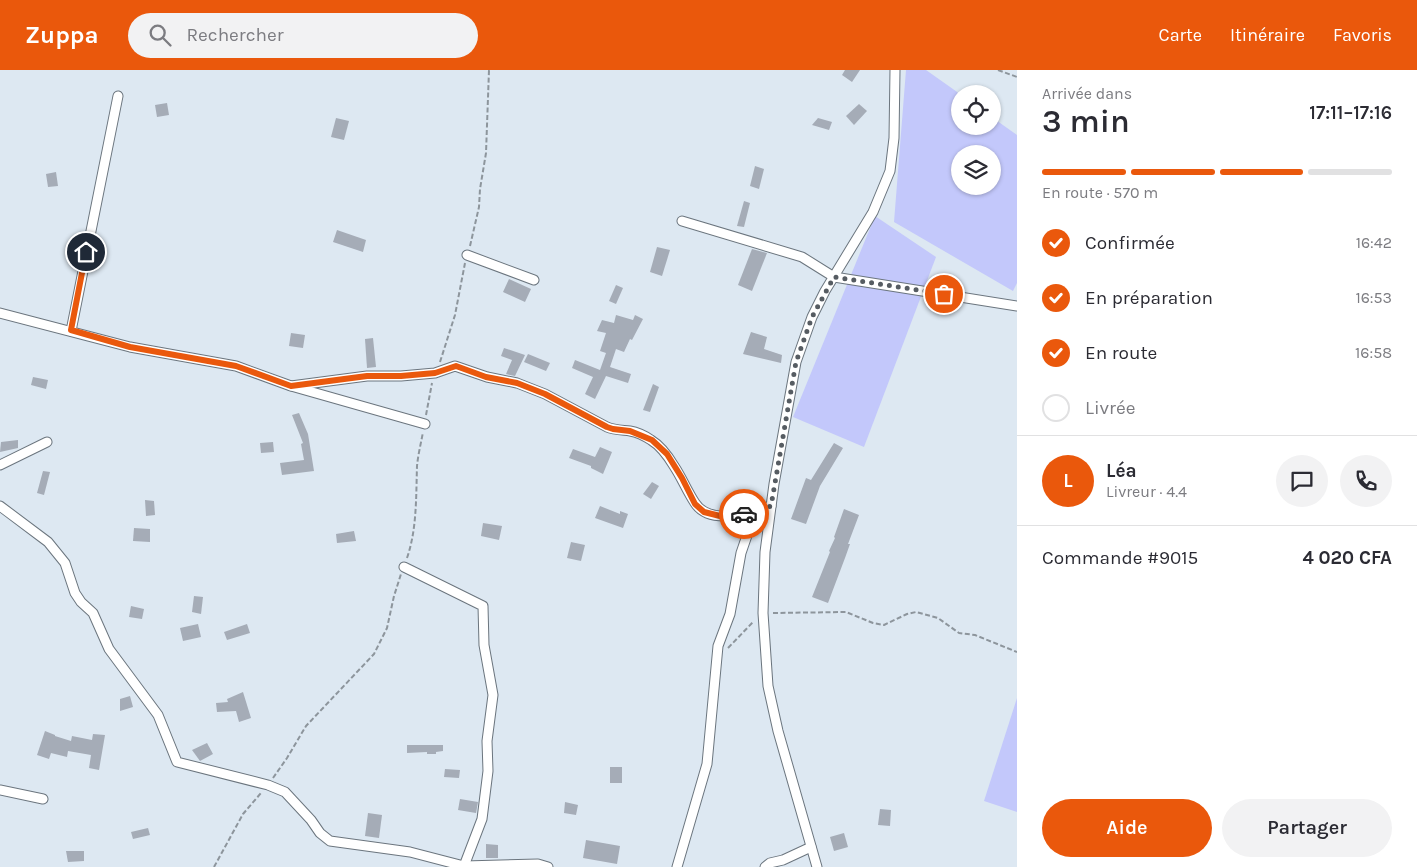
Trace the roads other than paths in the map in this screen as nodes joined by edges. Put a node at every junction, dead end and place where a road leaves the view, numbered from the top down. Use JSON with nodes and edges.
{"nodes":[{"id":1,"x":895,"y":70,"type":"edge"},
{"id":2,"x":118,"y":96,"type":"dead end"},
{"id":3,"x":682,"y":221,"type":"dead end"},
{"id":4,"x":467,"y":255,"type":"road end"},
{"id":5,"x":834,"y":277,"type":"junction"},
{"id":6,"x":534,"y":280,"type":"dead end"},
{"id":7,"x":1017,"y":306,"type":"edge"},
{"id":8,"x":0,"y":313,"type":"edge"},
{"id":9,"x":71,"y":330,"type":"junction"},
{"id":10,"x":291,"y":386,"type":"junction"},
{"id":11,"x":425,"y":424,"type":"road end"},
{"id":12,"x":47,"y":442,"type":"dead end"},
{"id":13,"x":0,"y":465,"type":"edge"},
{"id":14,"x":0,"y":506,"type":"edge"},
{"id":15,"x":771,"y":506,"type":"junction"},
{"id":16,"x":751,"y":516,"type":"junction"},
{"id":17,"x":768,"y":530,"type":"junction"},
{"id":18,"x":404,"y":567,"type":"road end"},
{"id":19,"x":0,"y":790,"type":"edge"},
{"id":20,"x":43,"y":799,"type":"dead end"},
{"id":21,"x":811,"y":847,"type":"junction"},
{"id":22,"x":464,"y":866,"type":"edge"},
{"id":23,"x":548,"y":867,"type":"edge"},
{"id":24,"x":677,"y":867,"type":"edge"},
{"id":25,"x":765,"y":867,"type":"edge"},
{"id":26,"x":817,"y":867,"type":"edge"}],
"edges":[{"from":1,"to":5,"type":"street"},
{"from":2,"to":9,"type":"street"},
{"from":3,"to":5,"type":"street"},
{"from":4,"to":6,"type":"street"},
{"from":5,"to":7,"type":"street"},
{"from":5,"to":15,"type":"street"},
{"from":8,"to":9,"type":"street"},
{"from":9,"to":10,"type":"street"},
{"from":10,"to":11,"type":"street"},
{"from":10,"to":16,"type":"street"},
{"from":12,"to":13,"type":"street"},
{"from":14,"to":22,"type":"street"},
{"from":15,"to":16,"type":"street"},
{"from":15,"to":17,"type":"street"},
{"from":16,"to":17,"type":"street"},
{"from":16,"to":24,"type":"street"},
{"from":17,"to":21,"type":"street"},
{"from":18,"to":22,"type":"street"},
{"from":19,"to":20,"type":"street"},
{"from":21,"to":25,"type":"street"},
{"from":21,"to":26,"type":"street"},
{"from":22,"to":23,"type":"street"}]}
